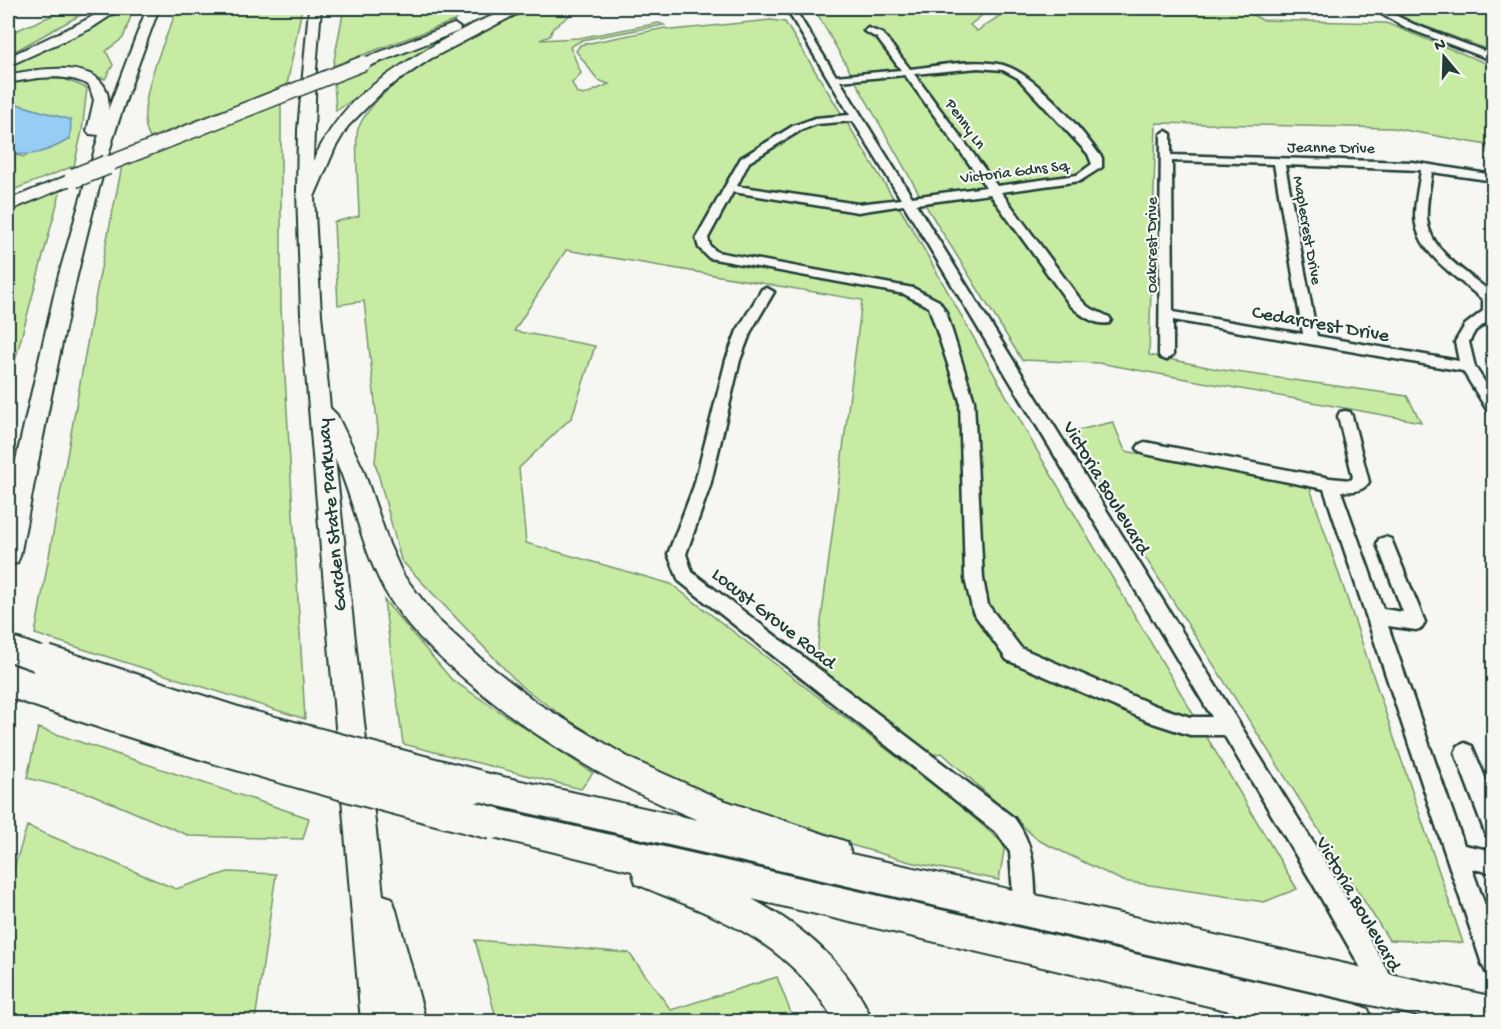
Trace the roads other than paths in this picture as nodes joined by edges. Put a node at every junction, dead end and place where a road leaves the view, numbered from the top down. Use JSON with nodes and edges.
{"nodes":[{"id":1,"x":116,"y":8,"type":"edge"},
{"id":2,"x":153,"y":8,"type":"edge"},
{"id":3,"x":315,"y":8,"type":"edge"},
{"id":4,"x":325,"y":8,"type":"edge"},
{"id":5,"x":507,"y":8,"type":"edge"},
{"id":6,"x":522,"y":8,"type":"edge"},
{"id":7,"x":790,"y":8,"type":"edge"},
{"id":8,"x":1375,"y":8,"type":"edge"},
{"id":9,"x":465,"y":19,"type":"dead end"},
{"id":10,"x":313,"y":28,"type":"junction"},
{"id":11,"x":868,"y":31,"type":"dead end"},
{"id":12,"x":434,"y":36,"type":"junction"},
{"id":13,"x":1494,"y":58,"type":"edge"},
{"id":14,"x":8,"y":62,"type":"edge"},
{"id":15,"x":908,"y":72,"type":"junction"},
{"id":16,"x":8,"y":79,"type":"edge"},
{"id":17,"x":834,"y":80,"type":"junction"},
{"id":18,"x":858,"y":117,"type":"junction"},
{"id":19,"x":1166,"y":134,"type":"dead end"},
{"id":20,"x":1167,"y":158,"type":"junction"},
{"id":21,"x":1280,"y":161,"type":"junction"},
{"id":22,"x":1427,"y":166,"type":"junction"},
{"id":23,"x":95,"y":175,"type":"junction"},
{"id":24,"x":1494,"y":177,"type":"edge"},
{"id":25,"x":729,"y":188,"type":"junction"},
{"id":26,"x":994,"y":189,"type":"junction"},
{"id":27,"x":908,"y":200,"type":"junction"},
{"id":28,"x":14,"y":201,"type":"edge"},
{"id":29,"x":304,"y":204,"type":"junction"},
{"id":30,"x":767,"y":291,"type":"dead end"},
{"id":31,"x":1492,"y":299,"type":"edge"},
{"id":32,"x":1167,"y":315,"type":"junction"},
{"id":33,"x":1104,"y":320,"type":"dead end"},
{"id":34,"x":1311,"y":340,"type":"junction"},
{"id":35,"x":1166,"y":355,"type":"dead end"},
{"id":36,"x":1468,"y":367,"type":"junction"},
{"id":37,"x":319,"y":398,"type":"junction"},
{"id":38,"x":1494,"y":409,"type":"edge"},
{"id":39,"x":1345,"y":416,"type":"dead end"},
{"id":40,"x":1145,"y":448,"type":"dead end"},
{"id":41,"x":1330,"y":484,"type":"junction"},
{"id":42,"x":1385,"y":544,"type":"dead end"},
{"id":43,"x":8,"y":556,"type":"edge"},
{"id":44,"x":1376,"y":616,"type":"junction"},
{"id":45,"x":8,"y":648,"type":"edge"},
{"id":46,"x":8,"y":680,"type":"edge"},
{"id":47,"x":1229,"y":726,"type":"junction"},
{"id":48,"x":1465,"y":753,"type":"dead end"},
{"id":49,"x":360,"y":825,"type":"junction"},
{"id":50,"x":1494,"y":827,"type":"edge"},
{"id":51,"x":561,"y":840,"type":"junction"},
{"id":52,"x":1456,"y":855,"type":"junction"},
{"id":53,"x":1494,"y":862,"type":"edge"},
{"id":54,"x":931,"y":888,"type":"junction"},
{"id":55,"x":1024,"y":909,"type":"junction"},
{"id":56,"x":1494,"y":964,"type":"edge"},
{"id":57,"x":1387,"y":990,"type":"junction"},
{"id":58,"x":1494,"y":1015,"type":"edge"},
{"id":59,"x":379,"y":1022,"type":"edge"},
{"id":60,"x":408,"y":1022,"type":"edge"},
{"id":61,"x":855,"y":1022,"type":"edge"},
{"id":62,"x":1354,"y":1022,"type":"edge"}],
"edges":[{"from":1,"to":14,"type":"highway"},
{"from":2,"to":23,"type":"highway"},
{"from":3,"to":10,"type":"highway","name":"Garden State Parkway"},
{"from":4,"to":10,"type":"highway"},
{"from":5,"to":12,"type":"highway"},
{"from":6,"to":29,"type":"highway"},
{"from":7,"to":17,"type":"street","name":"Victoria Boulevard"},
{"from":8,"to":13,"type":"street"},
{"from":9,"to":12,"type":"highway"},
{"from":10,"to":29,"type":"highway","name":"Garden State Parkway"},
{"from":11,"to":15,"type":"street","name":"Penny Ln"},
{"from":12,"to":28,"type":"highway","bridge":true},
{"from":15,"to":17,"type":"street","name":"Victoria Gdns Sq"},
{"from":15,"to":26,"type":"street","name":"Penny Ln"},
{"from":15,"to":26,"type":"street","name":"Victoria Gdns Sq"},
{"from":16,"to":23,"type":"highway"},
{"from":17,"to":18,"type":"street","name":"Victoria Boulevard"},
{"from":18,"to":25,"type":"street"},
{"from":18,"to":27,"type":"street","name":"Victoria Boulevard"},
{"from":19,"to":20,"type":"street","name":"Oakcrest Drive"},
{"from":20,"to":21,"type":"street","name":"Jeanne Drive"},
{"from":20,"to":32,"type":"street","name":"Oakcrest Drive"},
{"from":21,"to":22,"type":"street","name":"Jeanne Drive"},
{"from":21,"to":34,"type":"street","name":"Maplecrest Drive"},
{"from":22,"to":24,"type":"street","name":"Jeanne Drive"},
{"from":22,"to":31,"type":"street"},
{"from":23,"to":43,"type":"highway"},
{"from":25,"to":27,"type":"street","name":"Victoria Gdns Sq"},
{"from":25,"to":47,"type":"street"},
{"from":26,"to":27,"type":"street","name":"Victoria Gdns Sq"},
{"from":26,"to":33,"type":"street","name":"Penny Ln"},
{"from":27,"to":47,"type":"street","name":"Victoria Boulevard"},
{"from":29,"to":37,"type":"highway","name":"Garden State Parkway"},
{"from":30,"to":55,"type":"street","name":"Locust Grove Road"},
{"from":31,"to":36,"type":"street"},
{"from":32,"to":34,"type":"street","name":"Cedarcrest Drive"},
{"from":32,"to":35,"type":"street","name":"Oakcrest Drive"},
{"from":34,"to":36,"type":"street","name":"Cedarcrest Drive"},
{"from":36,"to":38,"type":"street"},
{"from":37,"to":49,"type":"highway","name":"Garden State Parkway"},
{"from":37,"to":54,"type":"highway"},
{"from":39,"to":41,"type":"street"},
{"from":40,"to":41,"type":"street"},
{"from":41,"to":44,"type":"street"},
{"from":42,"to":44,"type":"street"},
{"from":44,"to":52,"type":"street"},
{"from":45,"to":54,"type":"highway","bridge":true},
{"from":46,"to":51,"type":"highway","bridge":true},
{"from":47,"to":57,"type":"street","name":"Victoria Boulevard"},
{"from":48,"to":50,"type":"street"},
{"from":49,"to":59,"type":"highway","name":"Garden State Parkway"},
{"from":49,"to":60,"type":"highway"},
{"from":51,"to":61,"type":"highway"},
{"from":51,"to":62,"type":"highway"},
{"from":52,"to":53,"type":"street"},
{"from":52,"to":56,"type":"street"},
{"from":54,"to":55,"type":"highway"},
{"from":55,"to":57,"type":"highway"},
{"from":57,"to":58,"type":"highway"}]}
